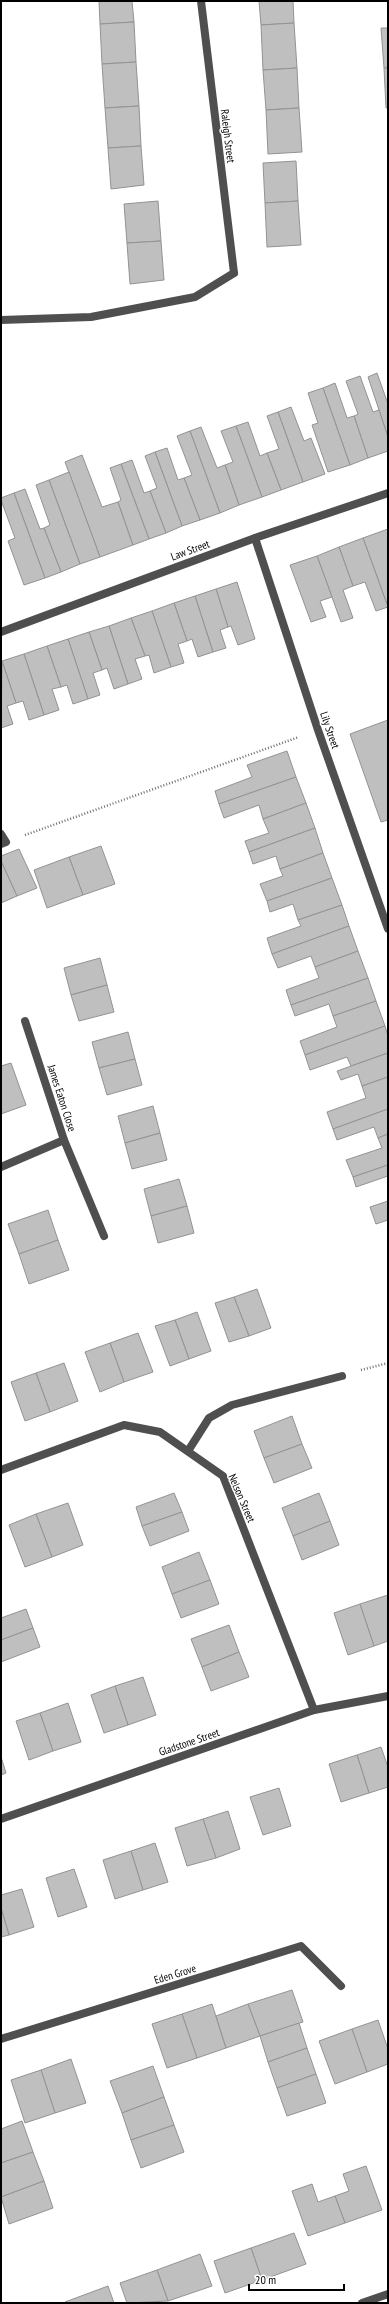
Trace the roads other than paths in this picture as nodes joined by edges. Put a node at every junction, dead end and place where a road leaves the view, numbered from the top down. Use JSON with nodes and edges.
{"nodes":[{"id":1,"x":201,"y":1,"type":"edge"},
{"id":2,"x":1,"y":320,"type":"edge"},
{"id":3,"x":388,"y":493,"type":"edge"},
{"id":4,"x":255,"y":538,"type":"junction"},
{"id":5,"x":1,"y":632,"type":"edge"},
{"id":6,"x":1,"y":834,"type":"edge"},
{"id":7,"x":3,"y":843,"type":"edge"},
{"id":8,"x":388,"y":928,"type":"edge"},
{"id":9,"x":25,"y":1021,"type":"dead end"},
{"id":10,"x":64,"y":1140,"type":"junction"},
{"id":11,"x":1,"y":1166,"type":"edge"},
{"id":12,"x":104,"y":1236,"type":"dead end"},
{"id":13,"x":342,"y":1376,"type":"road end"},
{"id":14,"x":188,"y":1452,"type":"junction"},
{"id":15,"x":1,"y":1470,"type":"edge"},
{"id":16,"x":388,"y":1696,"type":"edge"},
{"id":17,"x":314,"y":1710,"type":"junction"},
{"id":18,"x":1,"y":1819,"type":"edge"},
{"id":19,"x":341,"y":1986,"type":"dead end"},
{"id":20,"x":1,"y":2039,"type":"edge"},
{"id":21,"x":388,"y":2294,"type":"edge"},
{"id":22,"x":362,"y":2303,"type":"edge"}],
"edges":[{"from":1,"to":2,"type":"street","name":"Raleigh Street"},
{"from":3,"to":4,"type":"street","name":"Law Street"},
{"from":4,"to":5,"type":"street","name":"Law Street"},
{"from":4,"to":8,"type":"street","name":"Lily Street"},
{"from":6,"to":7,"type":"street"},
{"from":9,"to":10,"type":"street","name":"James Eaton Close"},
{"from":10,"to":11,"type":"street","name":"James Eaton Close"},
{"from":10,"to":12,"type":"street"},
{"from":13,"to":14,"type":"street"},
{"from":14,"to":15,"type":"street","name":"Nelson Street"},
{"from":14,"to":17,"type":"street","name":"Nelson Street"},
{"from":16,"to":17,"type":"street","name":"Gladstone Street"},
{"from":17,"to":18,"type":"street","name":"Gladstone Street"},
{"from":19,"to":20,"type":"street","name":"Eden Grove"},
{"from":21,"to":22,"type":"street"}]}
